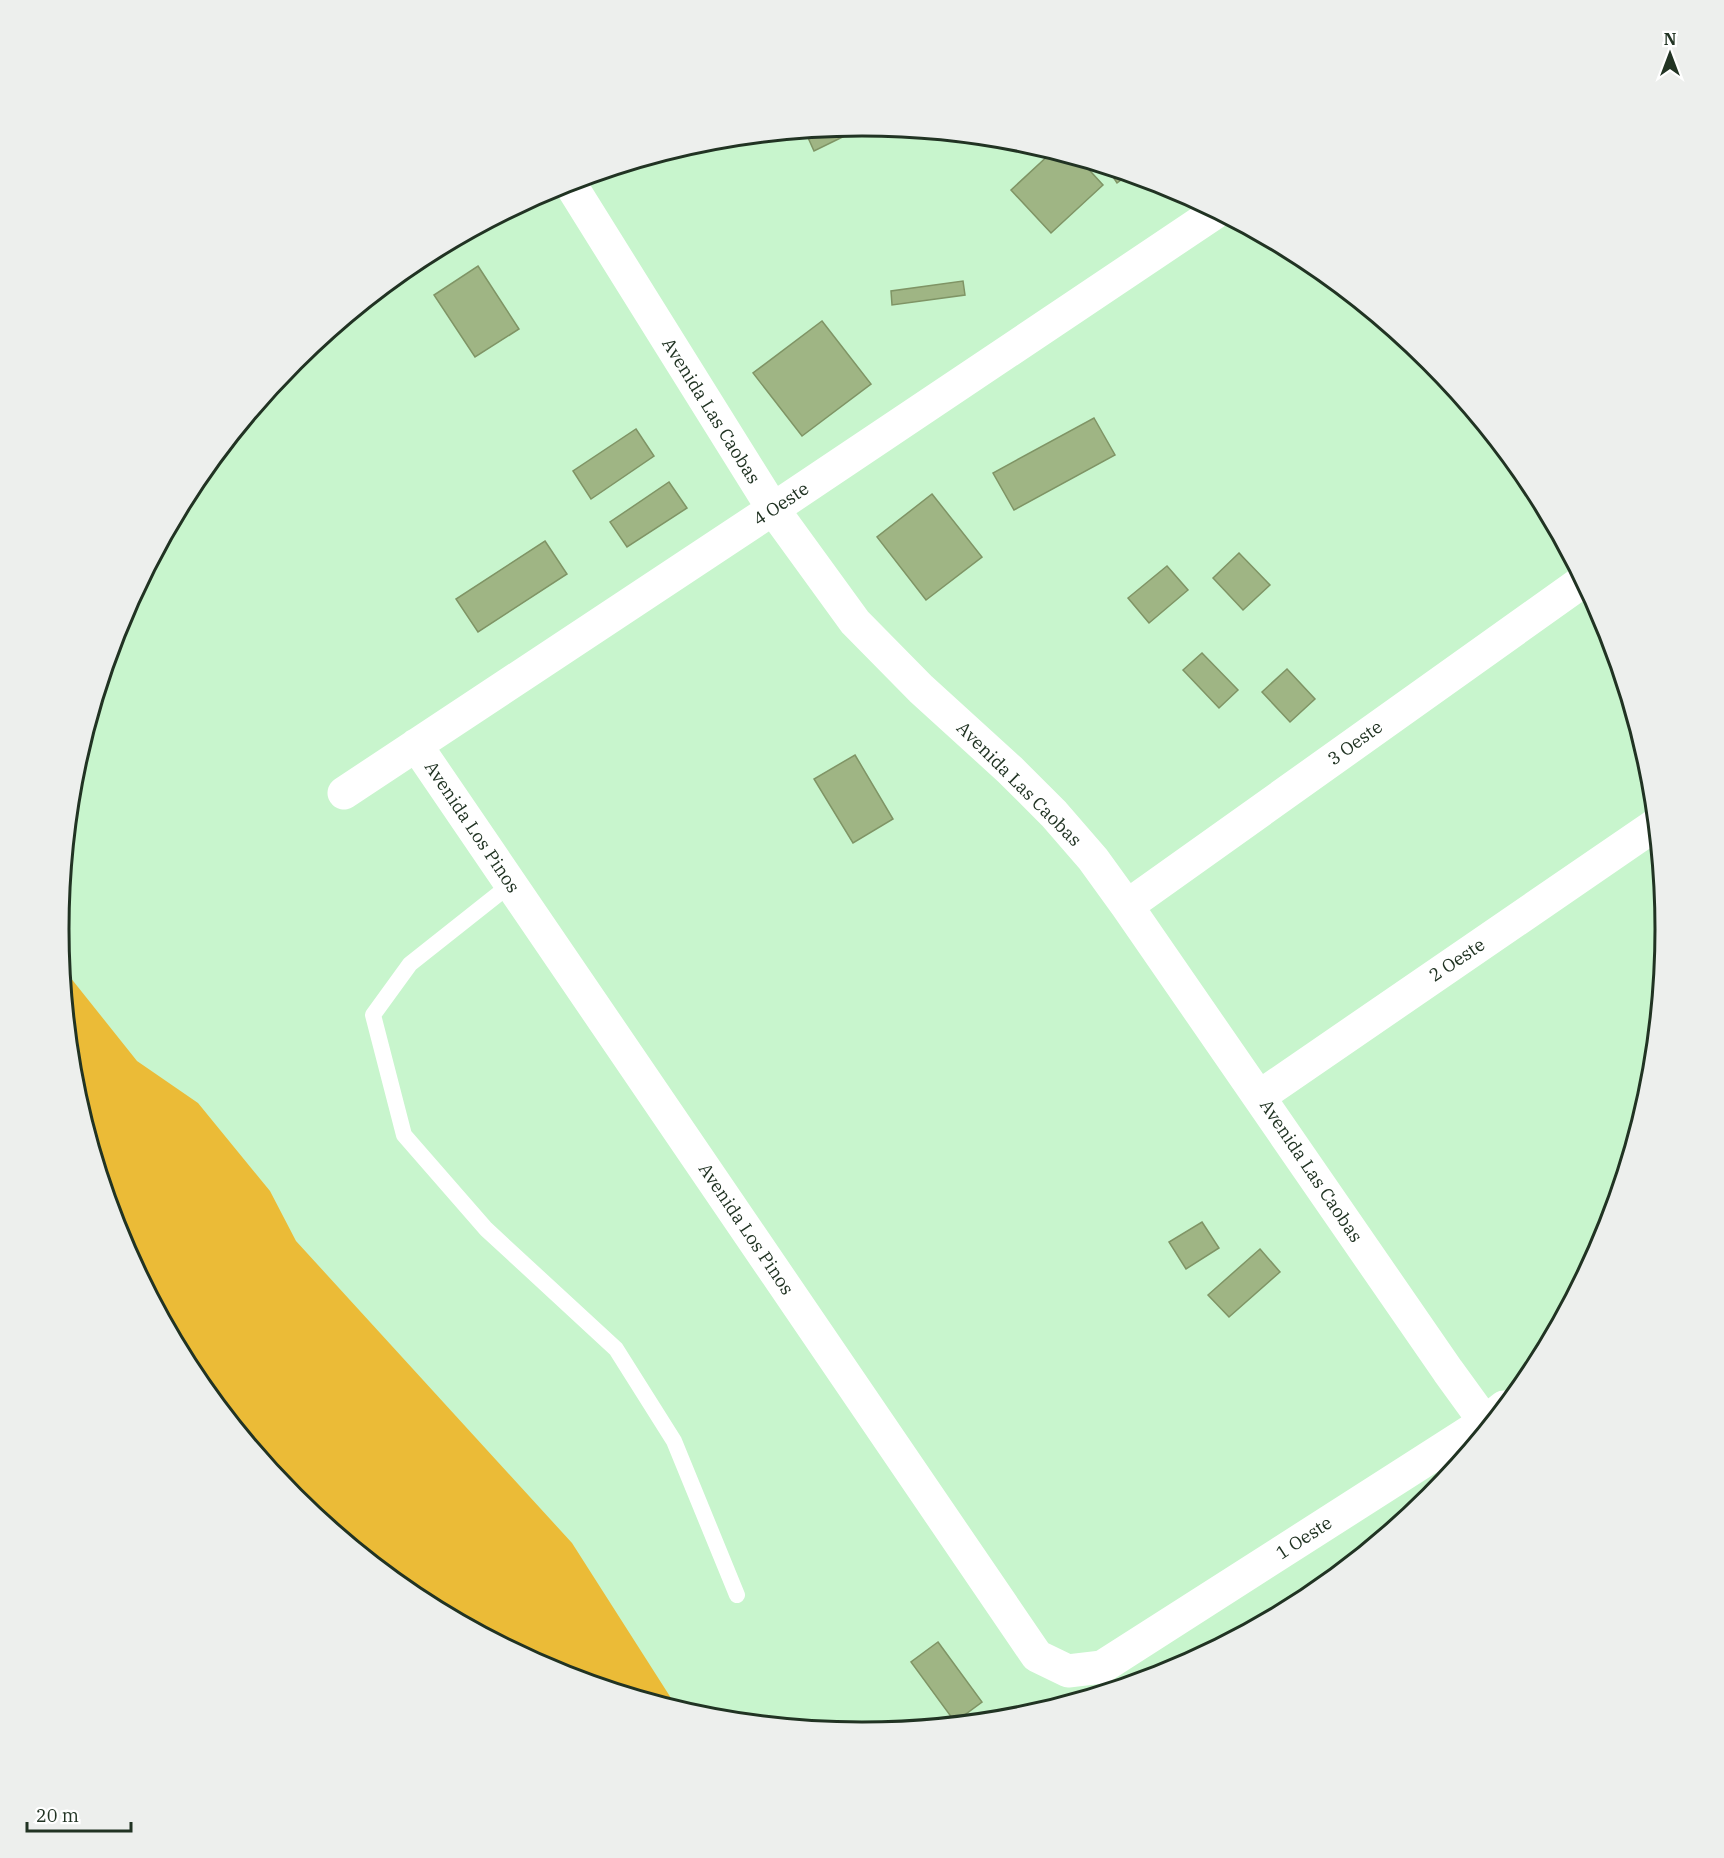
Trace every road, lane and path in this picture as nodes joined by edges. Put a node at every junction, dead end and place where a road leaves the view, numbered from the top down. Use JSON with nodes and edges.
{"nodes":[{"id":1,"x":574,"y":190,"type":"edge"},
{"id":2,"x":1209,"y":216,"type":"edge"},
{"id":3,"x":773,"y":509,"type":"junction"},
{"id":4,"x":1576,"y":586,"type":"edge"},
{"id":5,"x":416,"y":745,"type":"junction"},
{"id":6,"x":344,"y":793,"type":"dead end"},
{"id":7,"x":1648,"y":830,"type":"edge"},
{"id":8,"x":511,"y":884,"type":"junction"},
{"id":9,"x":1127,"y":906,"type":"junction"},
{"id":10,"x":1260,"y":1096,"type":"junction"},
{"id":11,"x":1492,"y":1411,"type":"edge"},
{"id":12,"x":1483,"y":1422,"type":"edge"},
{"id":13,"x":737,"y":1594,"type":"dead end"},
{"id":14,"x":1102,"y":1667,"type":"joint"}],
"edges":[{"from":1,"to":3,"type":"street","name":"Avenida Las Caobas"},
{"from":2,"to":3,"type":"street","name":"4 Oeste"},
{"from":3,"to":5,"type":"street","name":"4 Oeste"},
{"from":3,"to":9,"type":"street","name":"Avenida Las Caobas"},
{"from":4,"to":9,"type":"street","name":"3 Oeste"},
{"from":5,"to":6,"type":"street","name":"4 Oeste"},
{"from":5,"to":8,"type":"street","name":"Avenida Los Pinos"},
{"from":7,"to":10,"type":"street","name":"2 Oeste"},
{"from":8,"to":13,"type":"lane"},
{"from":8,"to":14,"type":"street","name":"Avenida Los Pinos"},
{"from":9,"to":10,"type":"street","name":"Avenida Las Caobas"},
{"from":10,"to":11,"type":"street","name":"Avenida Las Caobas"},
{"from":12,"to":14,"type":"street","name":"1 Oeste"}]}
